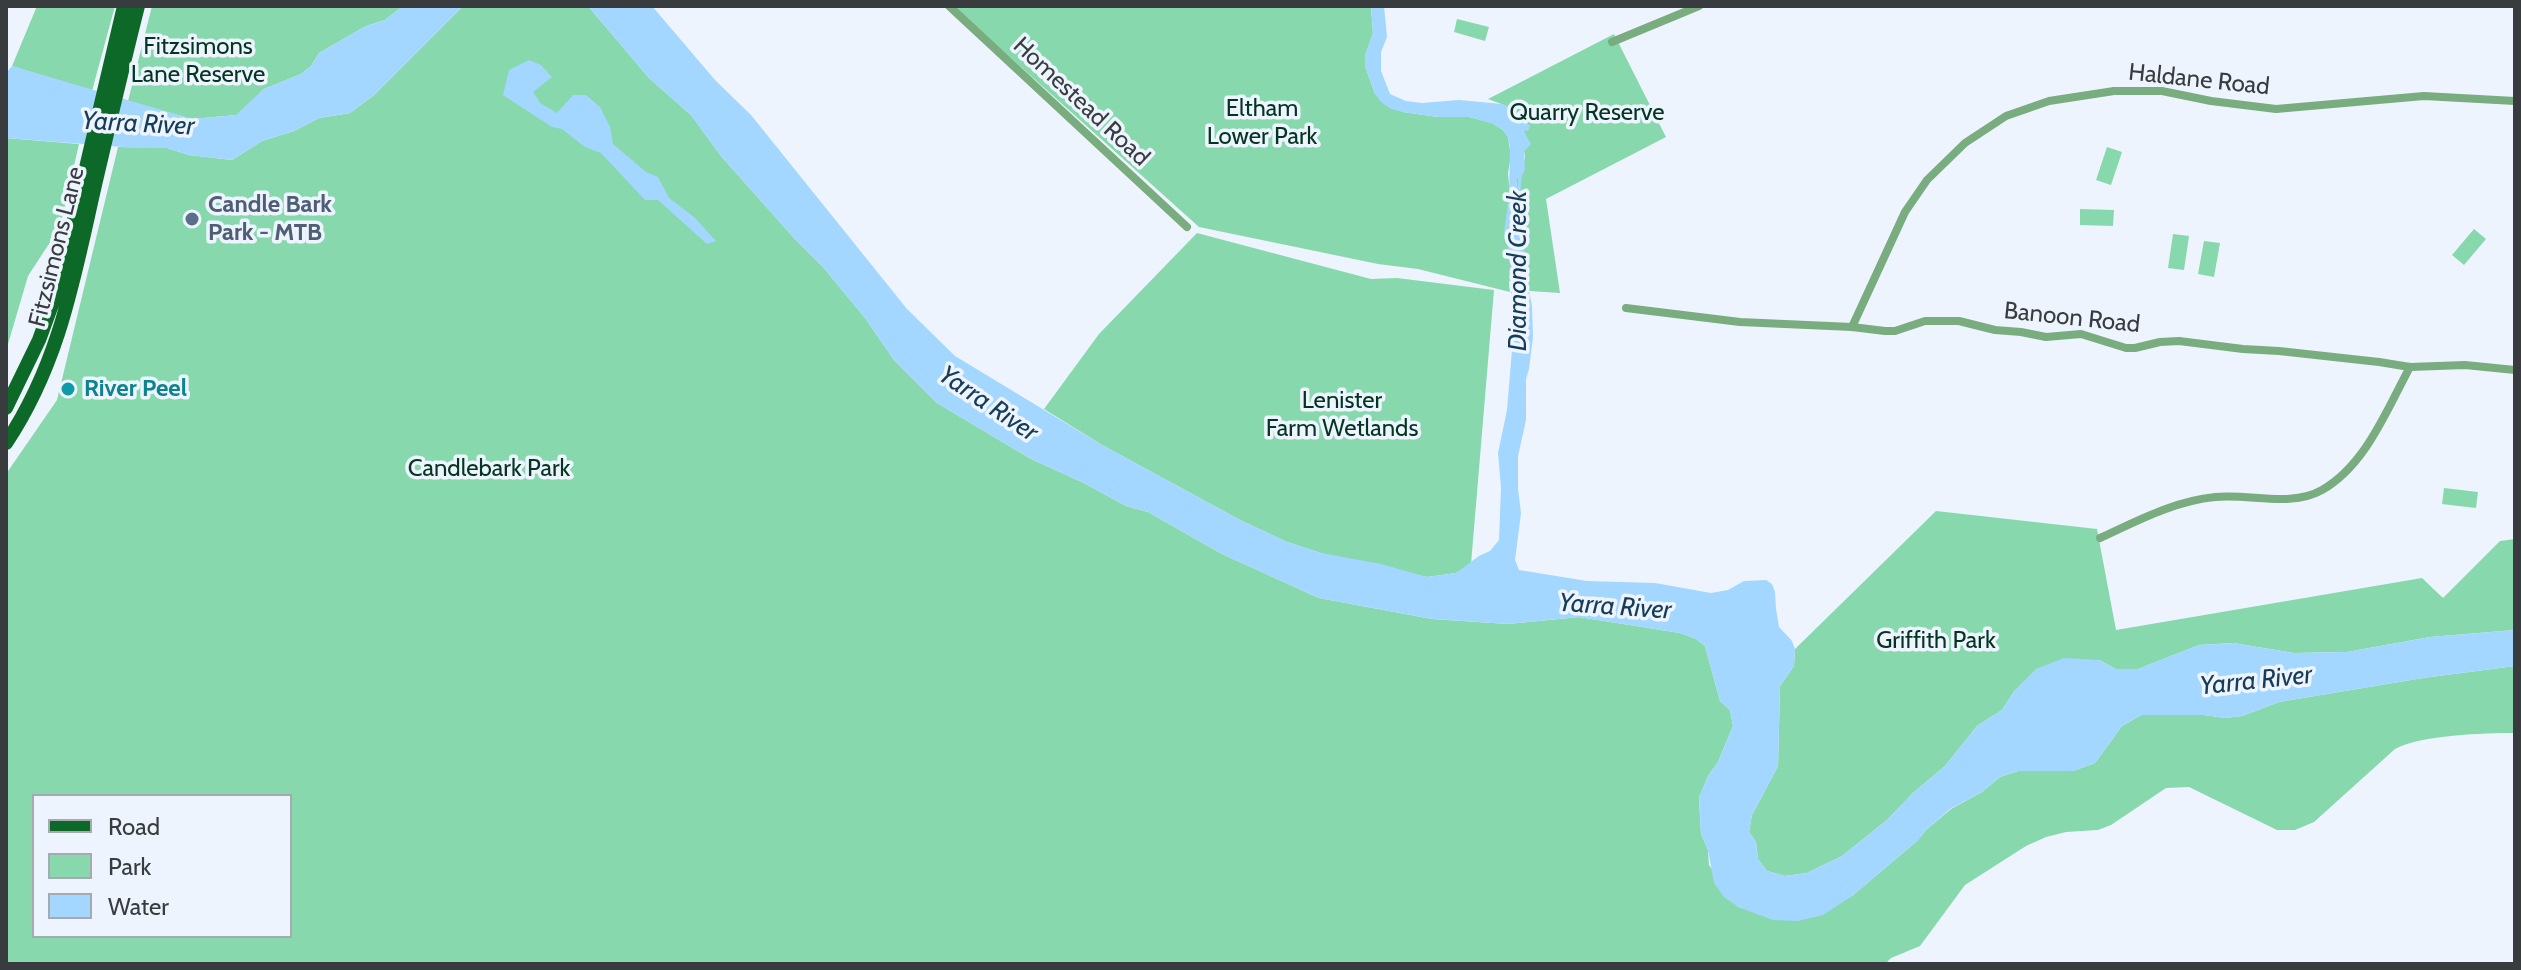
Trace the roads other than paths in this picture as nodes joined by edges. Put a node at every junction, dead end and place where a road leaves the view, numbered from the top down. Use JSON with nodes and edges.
{"nodes":[{"id":1,"x":124,"y":6,"type":"edge"},
{"id":2,"x":138,"y":6,"type":"edge"},
{"id":3,"x":949,"y":6,"type":"edge"},
{"id":4,"x":1699,"y":6,"type":"edge"},
{"id":5,"x":1612,"y":42,"type":"dead end"},
{"id":6,"x":116,"y":65,"type":"junction"},
{"id":7,"x":2515,"y":101,"type":"edge"},
{"id":8,"x":88,"y":184,"type":"junction"},
{"id":9,"x":1187,"y":227,"type":"dead end"},
{"id":10,"x":1626,"y":308,"type":"dead end"},
{"id":11,"x":1852,"y":327,"type":"junction"},
{"id":12,"x":2410,"y":367,"type":"junction"},
{"id":13,"x":2515,"y":370,"type":"edge"},
{"id":14,"x":6,"y":408,"type":"edge"},
{"id":15,"x":6,"y":443,"type":"edge"},
{"id":16,"x":2100,"y":538,"type":"dead end"}],
"edges":[{"from":1,"to":6,"type":"main road","name":"Fitzsimons Lane"},
{"from":2,"to":6,"type":"main road","name":"Fitzsimons Lane"},
{"from":3,"to":9,"type":"street","name":"Homestead Road"},
{"from":4,"to":5,"type":"street"},
{"from":6,"to":8,"type":"main road","name":"Fitzsimons Lane"},
{"from":7,"to":11,"type":"street","name":"Haldane Road"},
{"from":8,"to":14,"type":"main road","name":"Fitzsimons Lane"},
{"from":8,"to":15,"type":"main road","name":"Fitzsimons Lane"},
{"from":10,"to":11,"type":"street","name":"Banoon Road"},
{"from":11,"to":12,"type":"street","name":"Banoon Road"},
{"from":12,"to":13,"type":"street","name":"Banoon Road"},
{"from":12,"to":16,"type":"street"}]}
